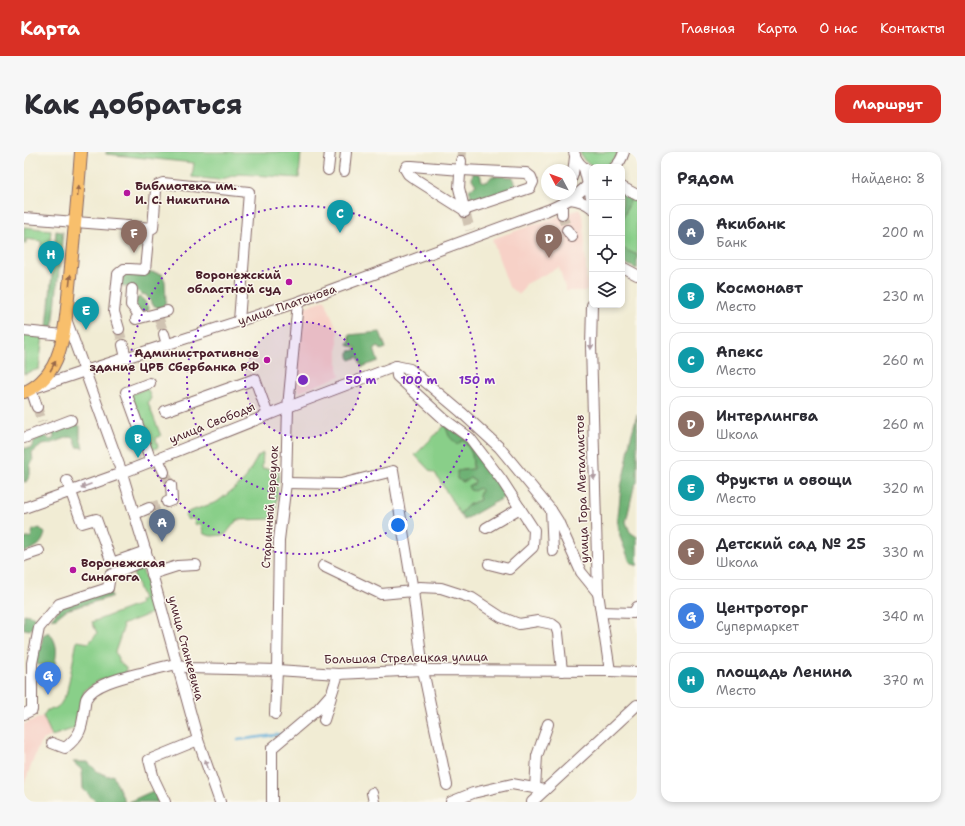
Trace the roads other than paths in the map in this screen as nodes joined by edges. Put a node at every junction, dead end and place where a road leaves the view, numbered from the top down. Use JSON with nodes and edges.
{"nodes":[{"id":1,"x":81,"y":152,"type":"edge"},
{"id":2,"x":330,"y":152,"type":"edge"},
{"id":3,"x":346,"y":152,"type":"edge"},
{"id":4,"x":624,"y":152,"type":"edge"},
{"id":5,"x":574,"y":155,"type":"edge"},
{"id":6,"x":618,"y":164,"type":"edge"},
{"id":7,"x":461,"y":165,"type":"junction"},
{"id":8,"x":328,"y":170,"type":"dead end"},
{"id":9,"x":588,"y":170,"type":"edge"},
{"id":10,"x":344,"y":171,"type":"dead end"},
{"id":11,"x":589,"y":183,"type":"edge"},
{"id":12,"x":625,"y":189,"type":"edge"},
{"id":13,"x":577,"y":195,"type":"edge"},
{"id":14,"x":637,"y":195,"type":"edge"},
{"id":15,"x":563,"y":200,"type":"edge"},
{"id":16,"x":565,"y":200,"type":"edge"},
{"id":17,"x":577,"y":200,"type":"edge"},
{"id":18,"x":589,"y":206,"type":"edge"},
{"id":19,"x":465,"y":212,"type":"junction"},
{"id":20,"x":562,"y":214,"type":"tunnel mouth"},
{"id":21,"x":24,"y":218,"type":"edge"},
{"id":22,"x":75,"y":222,"type":"junction"},
{"id":23,"x":149,"y":228,"type":"junction"},
{"id":24,"x":625,"y":269,"type":"edge"},
{"id":25,"x":637,"y":275,"type":"edge"},
{"id":26,"x":132,"y":289,"type":"dead end"},
{"id":27,"x":298,"y":302,"type":"junction"},
{"id":28,"x":592,"y":308,"type":"edge"},
{"id":29,"x":161,"y":314,"type":"dead end"},
{"id":30,"x":66,"y":319,"type":"junction"},
{"id":31,"x":239,"y":321,"type":"junction"},
{"id":32,"x":119,"y":329,"type":"tunnel mouth"},
{"id":33,"x":24,"y":331,"type":"edge"},
{"id":34,"x":164,"y":334,"type":"tunnel mouth"},
{"id":35,"x":63,"y":335,"type":"junction"},
{"id":36,"x":123,"y":345,"type":"tunnel mouth"},
{"id":37,"x":167,"y":345,"type":"junction"},
{"id":38,"x":126,"y":358,"type":"junction"},
{"id":39,"x":396,"y":366,"type":"junction"},
{"id":40,"x":85,"y":371,"type":"junction"},
{"id":41,"x":150,"y":383,"type":"dead end"},
{"id":42,"x":27,"y":391,"type":"edge"},
{"id":43,"x":37,"y":407,"type":"tunnel mouth"},
{"id":44,"x":288,"y":407,"type":"junction"},
{"id":45,"x":165,"y":410,"type":"dead end"},
{"id":46,"x":268,"y":415,"type":"junction"},
{"id":47,"x":71,"y":420,"type":"dead end"},
{"id":48,"x":24,"y":438,"type":"edge"},
{"id":49,"x":155,"y":460,"type":"junction"},
{"id":50,"x":164,"y":472,"type":"tunnel mouth"},
{"id":51,"x":122,"y":473,"type":"junction"},
{"id":52,"x":67,"y":481,"type":"dead end"},
{"id":53,"x":286,"y":483,"type":"junction"},
{"id":54,"x":171,"y":486,"type":"tunnel mouth"},
{"id":55,"x":71,"y":492,"type":"junction"},
{"id":56,"x":167,"y":502,"type":"dead end"},
{"id":57,"x":24,"y":508,"type":"edge"},
{"id":58,"x":149,"y":508,"type":"tunnel mouth"},
{"id":59,"x":520,"y":508,"type":"junction"},
{"id":60,"x":551,"y":510,"type":"junction"},
{"id":61,"x":135,"y":514,"type":"junction"},
{"id":62,"x":486,"y":528,"type":"dead end"},
{"id":63,"x":39,"y":551,"type":"dead end"},
{"id":64,"x":553,"y":552,"type":"dead end"},
{"id":65,"x":147,"y":555,"type":"junction"},
{"id":66,"x":24,"y":556,"type":"edge"},
{"id":67,"x":489,"y":564,"type":"dead end"},
{"id":68,"x":196,"y":565,"type":"dead end"},
{"id":69,"x":323,"y":566,"type":"dead end"},
{"id":70,"x":152,"y":574,"type":"junction"},
{"id":71,"x":413,"y":591,"type":"junction"},
{"id":72,"x":598,"y":594,"type":"junction"},
{"id":73,"x":637,"y":607,"type":"edge"},
{"id":74,"x":601,"y":612,"type":"junction"},
{"id":75,"x":177,"y":664,"type":"junction"},
{"id":76,"x":277,"y":670,"type":"junction"},
{"id":77,"x":423,"y":670,"type":"junction"},
{"id":78,"x":610,"y":670,"type":"junction"},
{"id":79,"x":562,"y":671,"type":"junction"},
{"id":80,"x":637,"y":672,"type":"edge"},
{"id":81,"x":338,"y":674,"type":"junction"},
{"id":82,"x":28,"y":680,"type":"edge"},
{"id":83,"x":332,"y":693,"type":"junction"},
{"id":84,"x":637,"y":705,"type":"edge"},
{"id":85,"x":28,"y":712,"type":"edge"},
{"id":86,"x":275,"y":714,"type":"dead end"},
{"id":87,"x":324,"y":720,"type":"dead end"},
{"id":88,"x":548,"y":724,"type":"dead end"},
{"id":89,"x":198,"y":740,"type":"junction"},
{"id":90,"x":52,"y":743,"type":"dead end"},
{"id":91,"x":447,"y":785,"type":"dead end"},
{"id":92,"x":540,"y":789,"type":"junction"},
{"id":93,"x":165,"y":802,"type":"edge"},
{"id":94,"x":220,"y":802,"type":"edge"},
{"id":95,"x":272,"y":802,"type":"edge"},
{"id":96,"x":451,"y":802,"type":"edge"},
{"id":97,"x":532,"y":802,"type":"edge"}],
"edges":[{"from":22,"to":1,"type":"main road","one_way":true},
{"from":2,"to":8,"type":"street"},
{"from":3,"to":10,"type":"street"},
{"from":4,"to":6,"type":"street"},
{"from":5,"to":9,"type":"street"},
{"from":7,"to":19,"type":"street"},
{"from":7,"to":19,"type":"street"},
{"from":7,"to":19,"type":"street"},
{"from":11,"to":13,"type":"street","name":"улица Платонова"},
{"from":12,"to":14,"type":"street"},
{"from":15,"to":27,"type":"street","name":"улица Платонова"},
{"from":16,"to":20,"type":"street"},
{"from":17,"to":18,"type":"street"},
{"from":21,"to":22,"type":"street"},
{"from":22,"to":23,"type":"street"},
{"from":30,"to":22,"type":"main road","one_way":true},
{"from":23,"to":31,"type":"street"},
{"from":23,"to":32,"type":"street"},
{"from":24,"to":25,"type":"street"},
{"from":26,"to":29,"type":"street"},
{"from":27,"to":31,"type":"street","name":"улица Платонова"},
{"from":27,"to":44,"type":"street","name":"Старинный переулок"},
{"from":28,"to":72,"type":"street","name":"улица Гора Металлистов","one_way":true},
{"from":30,"to":35,"type":"main road"},
{"from":30,"to":40,"type":"street","name":"улица Станкевича"},
{"from":31,"to":37,"type":"street","name":"улица Платонова"},
{"from":33,"to":35,"type":"street"},
{"from":34,"to":37,"type":"street"},
{"from":42,"to":35,"type":"main road","one_way":true},
{"from":36,"to":38,"type":"street"},
{"from":37,"to":38,"type":"street","name":"улица Платонова"},
{"from":38,"to":40,"type":"street","name":"улица Платонова"},
{"from":39,"to":44,"type":"street","name":"улица Свободы"},
{"from":39,"to":59,"type":"street"},
{"from":39,"to":60,"type":"street"},
{"from":40,"to":42,"type":"street","name":"улица Платонова"},
{"from":40,"to":51,"type":"street","name":"улица Станкевича"},
{"from":41,"to":49,"type":"street"},
{"from":42,"to":43,"type":"street"},
{"from":44,"to":46,"type":"street","name":"улица Свободы"},
{"from":44,"to":53,"type":"street","name":"Старинный переулок"},
{"from":45,"to":46,"type":"street"},
{"from":46,"to":49,"type":"street","name":"улица Свободы"},
{"from":47,"to":48,"type":"street"},
{"from":49,"to":50,"type":"street"},
{"from":49,"to":51,"type":"street","name":"улица Свободы"},
{"from":51,"to":55,"type":"street","name":"улица Свободы","one_way":true},
{"from":51,"to":61,"type":"street","name":"улица Станкевича"},
{"from":52,"to":55,"type":"street"},
{"from":53,"to":71,"type":"street"},
{"from":53,"to":76,"type":"street","name":"Старинный переулок"},
{"from":54,"to":56,"type":"street"},
{"from":55,"to":57,"type":"street","name":"улица Свободы"},
{"from":55,"to":65,"type":"street"},
{"from":58,"to":61,"type":"street"},
{"from":59,"to":62,"type":"street"},
{"from":59,"to":67,"type":"street"},
{"from":60,"to":64,"type":"street"},
{"from":60,"to":72,"type":"street"},
{"from":61,"to":65,"type":"street","name":"улица Станкевича"},
{"from":63,"to":66,"type":"street"},
{"from":65,"to":70,"type":"street","name":"улица Станкевича"},
{"from":65,"to":82,"type":"street"},
{"from":68,"to":70,"type":"street"},
{"from":69,"to":71,"type":"street"},
{"from":70,"to":75,"type":"street","name":"улица Станкевича"},
{"from":71,"to":77,"type":"street"},
{"from":71,"to":79,"type":"street"},
{"from":72,"to":74,"type":"street","name":"улица Гора Металлистов"},
{"from":73,"to":74,"type":"street"},
{"from":74,"to":78,"type":"street","name":"улица Гора Металлистов"},
{"from":75,"to":76,"type":"street","name":"Большая Стрелецкая улица"},
{"from":75,"to":89,"type":"street","name":"улица Станкевича"},
{"from":75,"to":90,"type":"street"},
{"from":76,"to":81,"type":"street","name":"Большая Стрелецкая улица"},
{"from":76,"to":86,"type":"street","name":"Старинный переулок"},
{"from":77,"to":79,"type":"street","name":"Большая Стрелецкая улица"},
{"from":77,"to":81,"type":"street","name":"Большая Стрелецкая улица"},
{"from":77,"to":91,"type":"street"},
{"from":78,"to":79,"type":"street","name":"Большая Стрелецкая улица"},
{"from":78,"to":80,"type":"street","name":"Большая Стрелецкая улица"},
{"from":81,"to":83,"type":"street"},
{"from":82,"to":85,"type":"street"},
{"from":83,"to":87,"type":"street"},
{"from":83,"to":95,"type":"street"},
{"from":84,"to":92,"type":"street"},
{"from":88,"to":92,"type":"street"},
{"from":89,"to":93,"type":"street"},
{"from":94,"to":89,"type":"street","name":"улица Станкевича","one_way":true},
{"from":92,"to":96,"type":"street"},
{"from":92,"to":97,"type":"street"}]}
